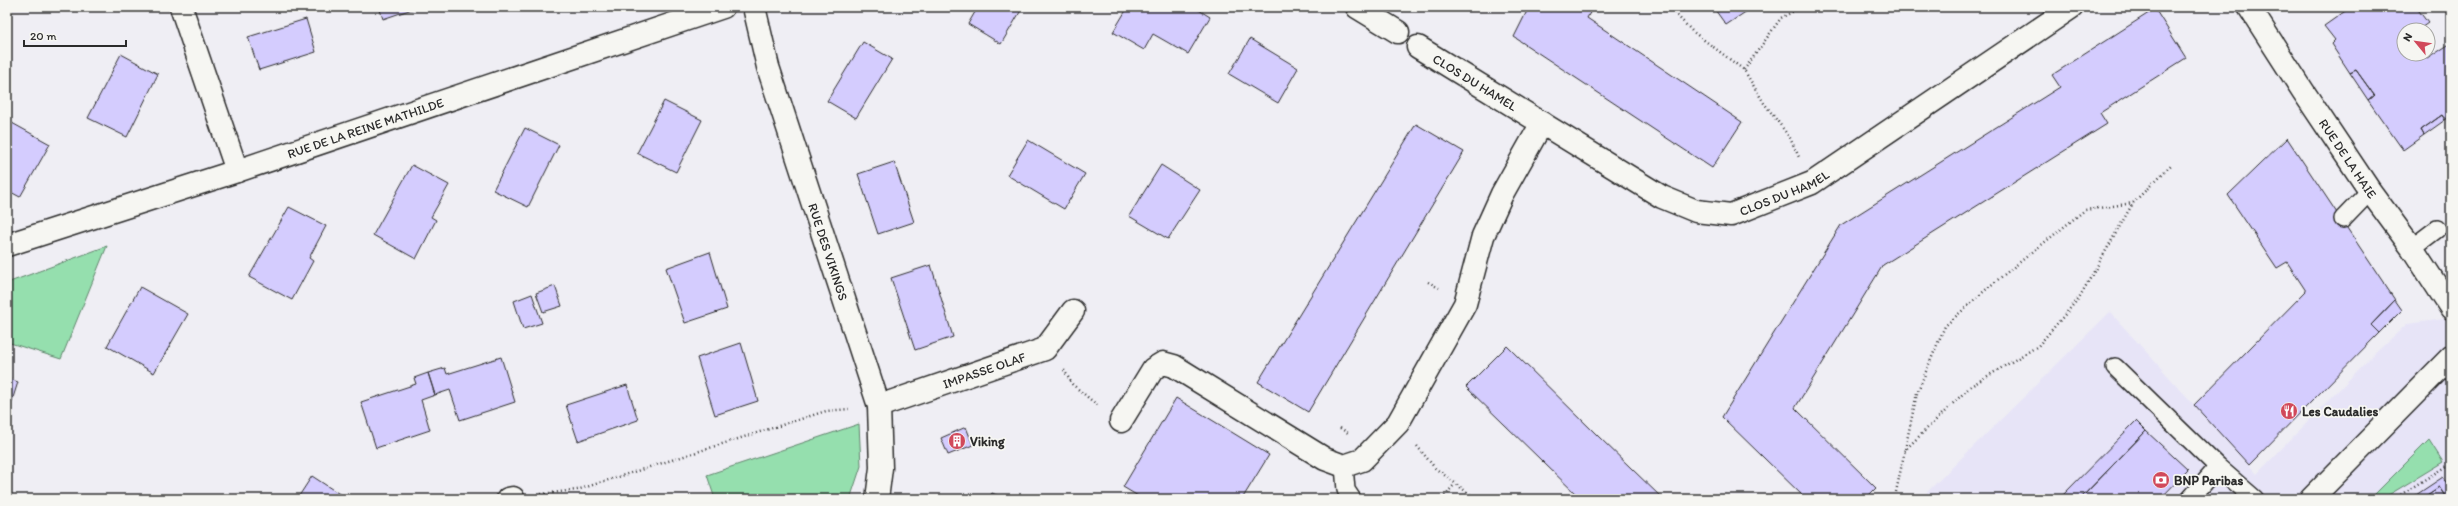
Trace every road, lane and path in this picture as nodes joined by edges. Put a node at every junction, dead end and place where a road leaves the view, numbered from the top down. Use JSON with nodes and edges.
{"nodes":[{"id":1,"x":181,"y":7,"type":"edge"},
{"id":2,"x":723,"y":7,"type":"edge"},
{"id":3,"x":754,"y":7,"type":"edge"},
{"id":4,"x":1357,"y":7,"type":"edge"},
{"id":5,"x":1669,"y":7,"type":"edge"},
{"id":6,"x":1802,"y":7,"type":"edge"},
{"id":7,"x":2072,"y":7,"type":"edge"},
{"id":8,"x":2249,"y":7,"type":"edge"},
{"id":9,"x":1398,"y":32,"type":"dead end"},
{"id":10,"x":1418,"y":47,"type":"dead end"},
{"id":11,"x":1744,"y":70,"type":"junction"},
{"id":12,"x":1542,"y":123,"type":"junction"},
{"id":13,"x":2171,"y":165,"type":"dead end"},
{"id":14,"x":237,"y":170,"type":"junction"},
{"id":15,"x":1812,"y":183,"type":"junction"},
{"id":16,"x":2370,"y":191,"type":"junction"},
{"id":17,"x":2133,"y":203,"type":"junction"},
{"id":18,"x":2343,"y":219,"type":"dead end"},
{"id":19,"x":2437,"y":229,"type":"dead end"},
{"id":20,"x":7,"y":245,"type":"edge"},
{"id":21,"x":2412,"y":248,"type":"junction"},
{"id":22,"x":2451,"y":308,"type":"edge"},
{"id":23,"x":1073,"y":311,"type":"dead end"},
{"id":24,"x":1045,"y":349,"type":"junction"},
{"id":25,"x":2451,"y":357,"type":"edge"},
{"id":26,"x":2115,"y":367,"type":"dead end"},
{"id":27,"x":1097,"y":404,"type":"dead end"},
{"id":28,"x":879,"y":406,"type":"junction"},
{"id":29,"x":1120,"y":421,"type":"dead end"},
{"id":30,"x":1398,"y":423,"type":"junction"},
{"id":31,"x":1903,"y":451,"type":"junction"},
{"id":32,"x":2451,"y":463,"type":"edge"},
{"id":33,"x":1344,"y":466,"type":"junction"},
{"id":34,"x":2218,"y":467,"type":"junction"},
{"id":35,"x":1454,"y":485,"type":"junction"},
{"id":36,"x":1896,"y":492,"type":"dead end"},
{"id":37,"x":510,"y":498,"type":"edge"},
{"id":38,"x":877,"y":499,"type":"edge"},
{"id":39,"x":1352,"y":499,"type":"edge"},
{"id":40,"x":1442,"y":499,"type":"edge"},
{"id":41,"x":1476,"y":499,"type":"edge"},
{"id":42,"x":2190,"y":499,"type":"edge"},
{"id":43,"x":2255,"y":499,"type":"edge"},
{"id":44,"x":2311,"y":499,"type":"edge"},
{"id":45,"x":2394,"y":499,"type":"edge"}],
"edges":[{"from":1,"to":14,"type":"street"},
{"from":2,"to":14,"type":"street","name":"RUE DE LA REINE MATHILDE"},
{"from":3,"to":28,"type":"street","name":"RUE DES VIKINGS"},
{"from":4,"to":9,"type":"street"},
{"from":5,"to":11,"type":"path"},
{"from":6,"to":11,"type":"path"},
{"from":7,"to":15,"type":"street","name":"CLOS DU HAMEL"},
{"from":8,"to":16,"type":"street","name":"RUE DE LA HAIE"},
{"from":10,"to":12,"type":"street","name":"CLOS DU HAMEL"},
{"from":11,"to":15,"type":"path"},
{"from":12,"to":15,"type":"street","name":"CLOS DU HAMEL"},
{"from":12,"to":30,"type":"street"},
{"from":13,"to":17,"type":"path"},
{"from":14,"to":20,"type":"street","name":"RUE DE LA REINE MATHILDE"},
{"from":16,"to":18,"type":"lane"},
{"from":16,"to":21,"type":"street","name":"RUE DE LA HAIE"},
{"from":17,"to":31,"type":"path"},
{"from":17,"to":31,"type":"path"},
{"from":19,"to":21,"type":"lane"},
{"from":21,"to":22,"type":"street","name":"RUE DE LA HAIE"},
{"from":23,"to":24,"type":"street"},
{"from":24,"to":27,"type":"path"},
{"from":24,"to":28,"type":"street","name":"IMPASSE OLAF"},
{"from":25,"to":44,"type":"street"},
{"from":26,"to":34,"type":"lane"},
{"from":28,"to":37,"type":"path"},
{"from":28,"to":38,"type":"street","name":"RUE DES VIKINGS"},
{"from":29,"to":33,"type":"street"},
{"from":30,"to":33,"type":"street"},
{"from":30,"to":35,"type":"path"},
{"from":31,"to":36,"type":"path"},
{"from":32,"to":45,"type":"path"},
{"from":33,"to":39,"type":"lane"},
{"from":34,"to":42,"type":"lane"},
{"from":34,"to":43,"type":"lane"},
{"from":35,"to":40,"type":"path"},
{"from":35,"to":41,"type":"path"}]}
